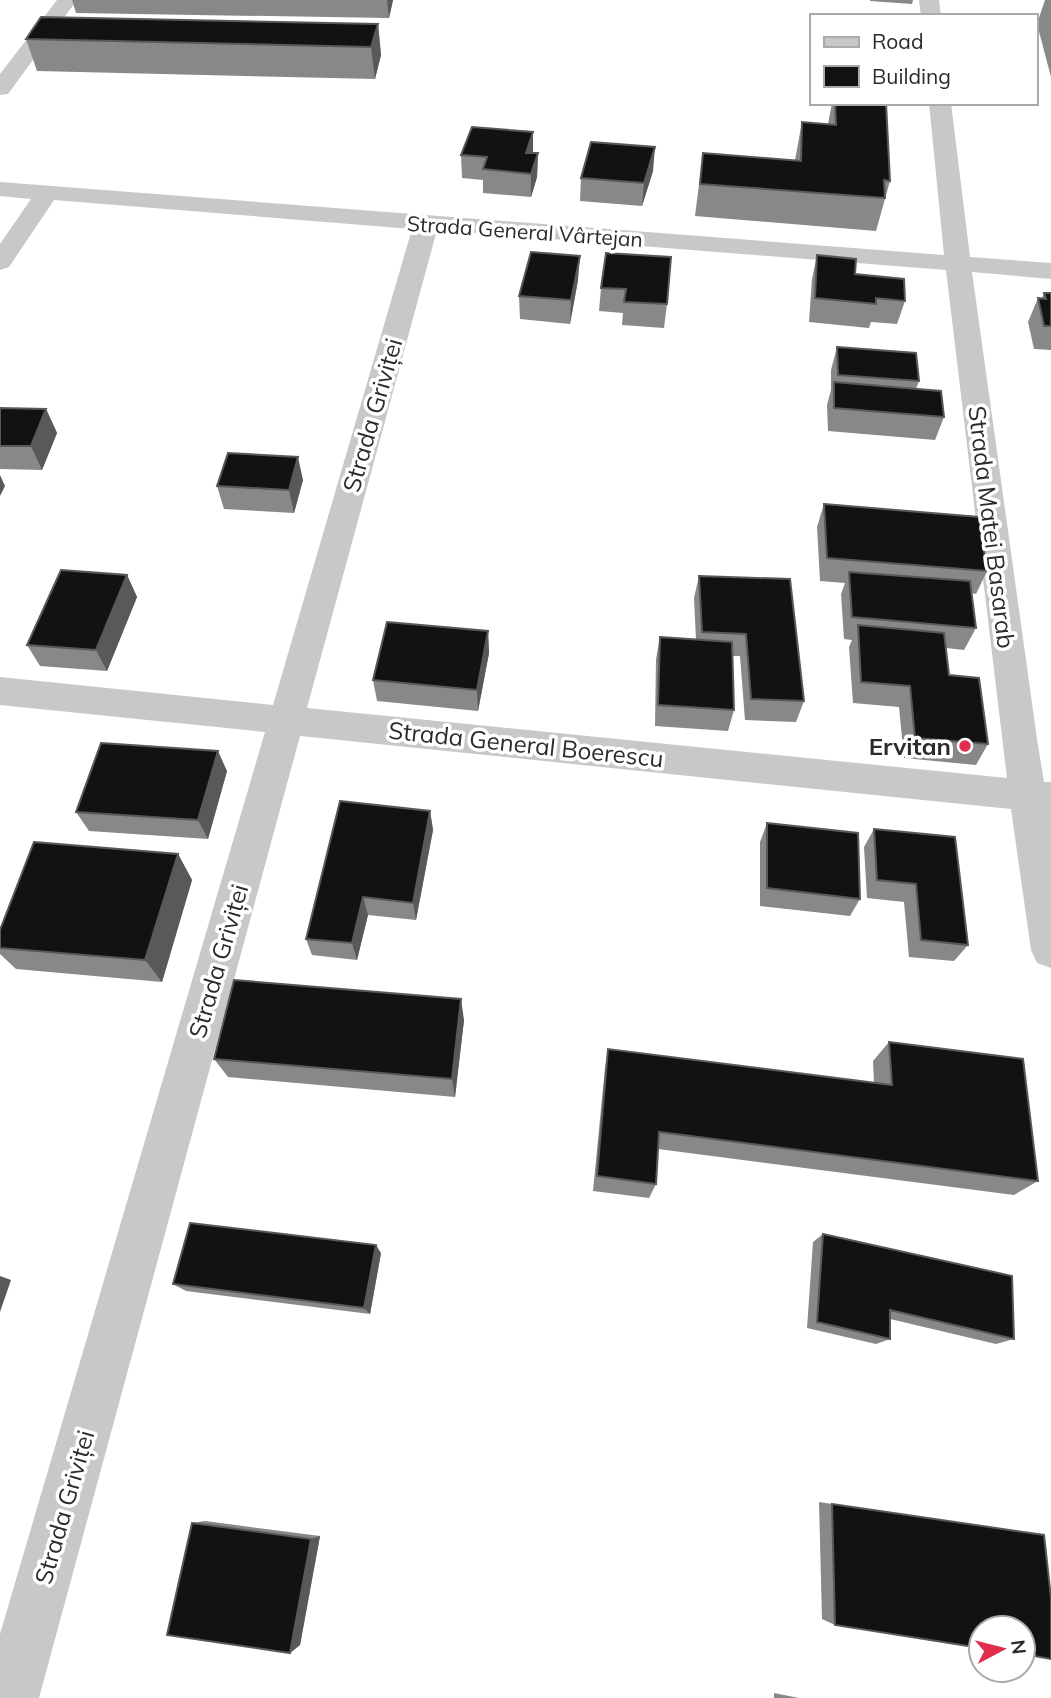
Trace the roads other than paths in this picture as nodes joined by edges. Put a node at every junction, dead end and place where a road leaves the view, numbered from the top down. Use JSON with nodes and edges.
{"nodes":[{"id":1,"x":67,"y":0,"type":"edge"},
{"id":2,"x":0,"y":89,"type":"edge"},
{"id":3,"x":940,"y":105,"type":"edge"},
{"id":4,"x":0,"y":189,"type":"edge"},
{"id":5,"x":47,"y":193,"type":"junction"},
{"id":6,"x":426,"y":224,"type":"junction"},
{"id":7,"x":0,"y":262,"type":"edge"},
{"id":8,"x":957,"y":264,"type":"junction"},
{"id":9,"x":1051,"y":271,"type":"edge"},
{"id":10,"x":0,"y":691,"type":"edge"},
{"id":11,"x":287,"y":719,"type":"junction"},
{"id":12,"x":1039,"y":797,"type":"edge"},
{"id":13,"x":1051,"y":950,"type":"edge"},
{"id":14,"x":10,"y":1698,"type":"edge"}],
"edges":[{"from":1,"to":2,"type":"street"},
{"from":3,"to":8,"type":"street","name":"Strada Matei Basarab"},
{"from":4,"to":5,"type":"street","name":"Strada General Vârtejan"},
{"from":5,"to":6,"type":"street","name":"Strada General Vârtejan"},
{"from":5,"to":7,"type":"street"},
{"from":6,"to":8,"type":"street","name":"Strada General Vârtejan"},
{"from":6,"to":11,"type":"street","name":"Strada Griviței"},
{"from":8,"to":9,"type":"street","name":"Strada General Vârtejan"},
{"from":8,"to":12,"type":"street","name":"Strada Matei Basarab"},
{"from":10,"to":11,"type":"street","name":"Strada General Boerescu"},
{"from":11,"to":12,"type":"street","name":"Strada General Boerescu"},
{"from":11,"to":14,"type":"street","name":"Strada Griviței"},
{"from":12,"to":13,"type":"street","name":"Strada Matei Basarab"}]}
